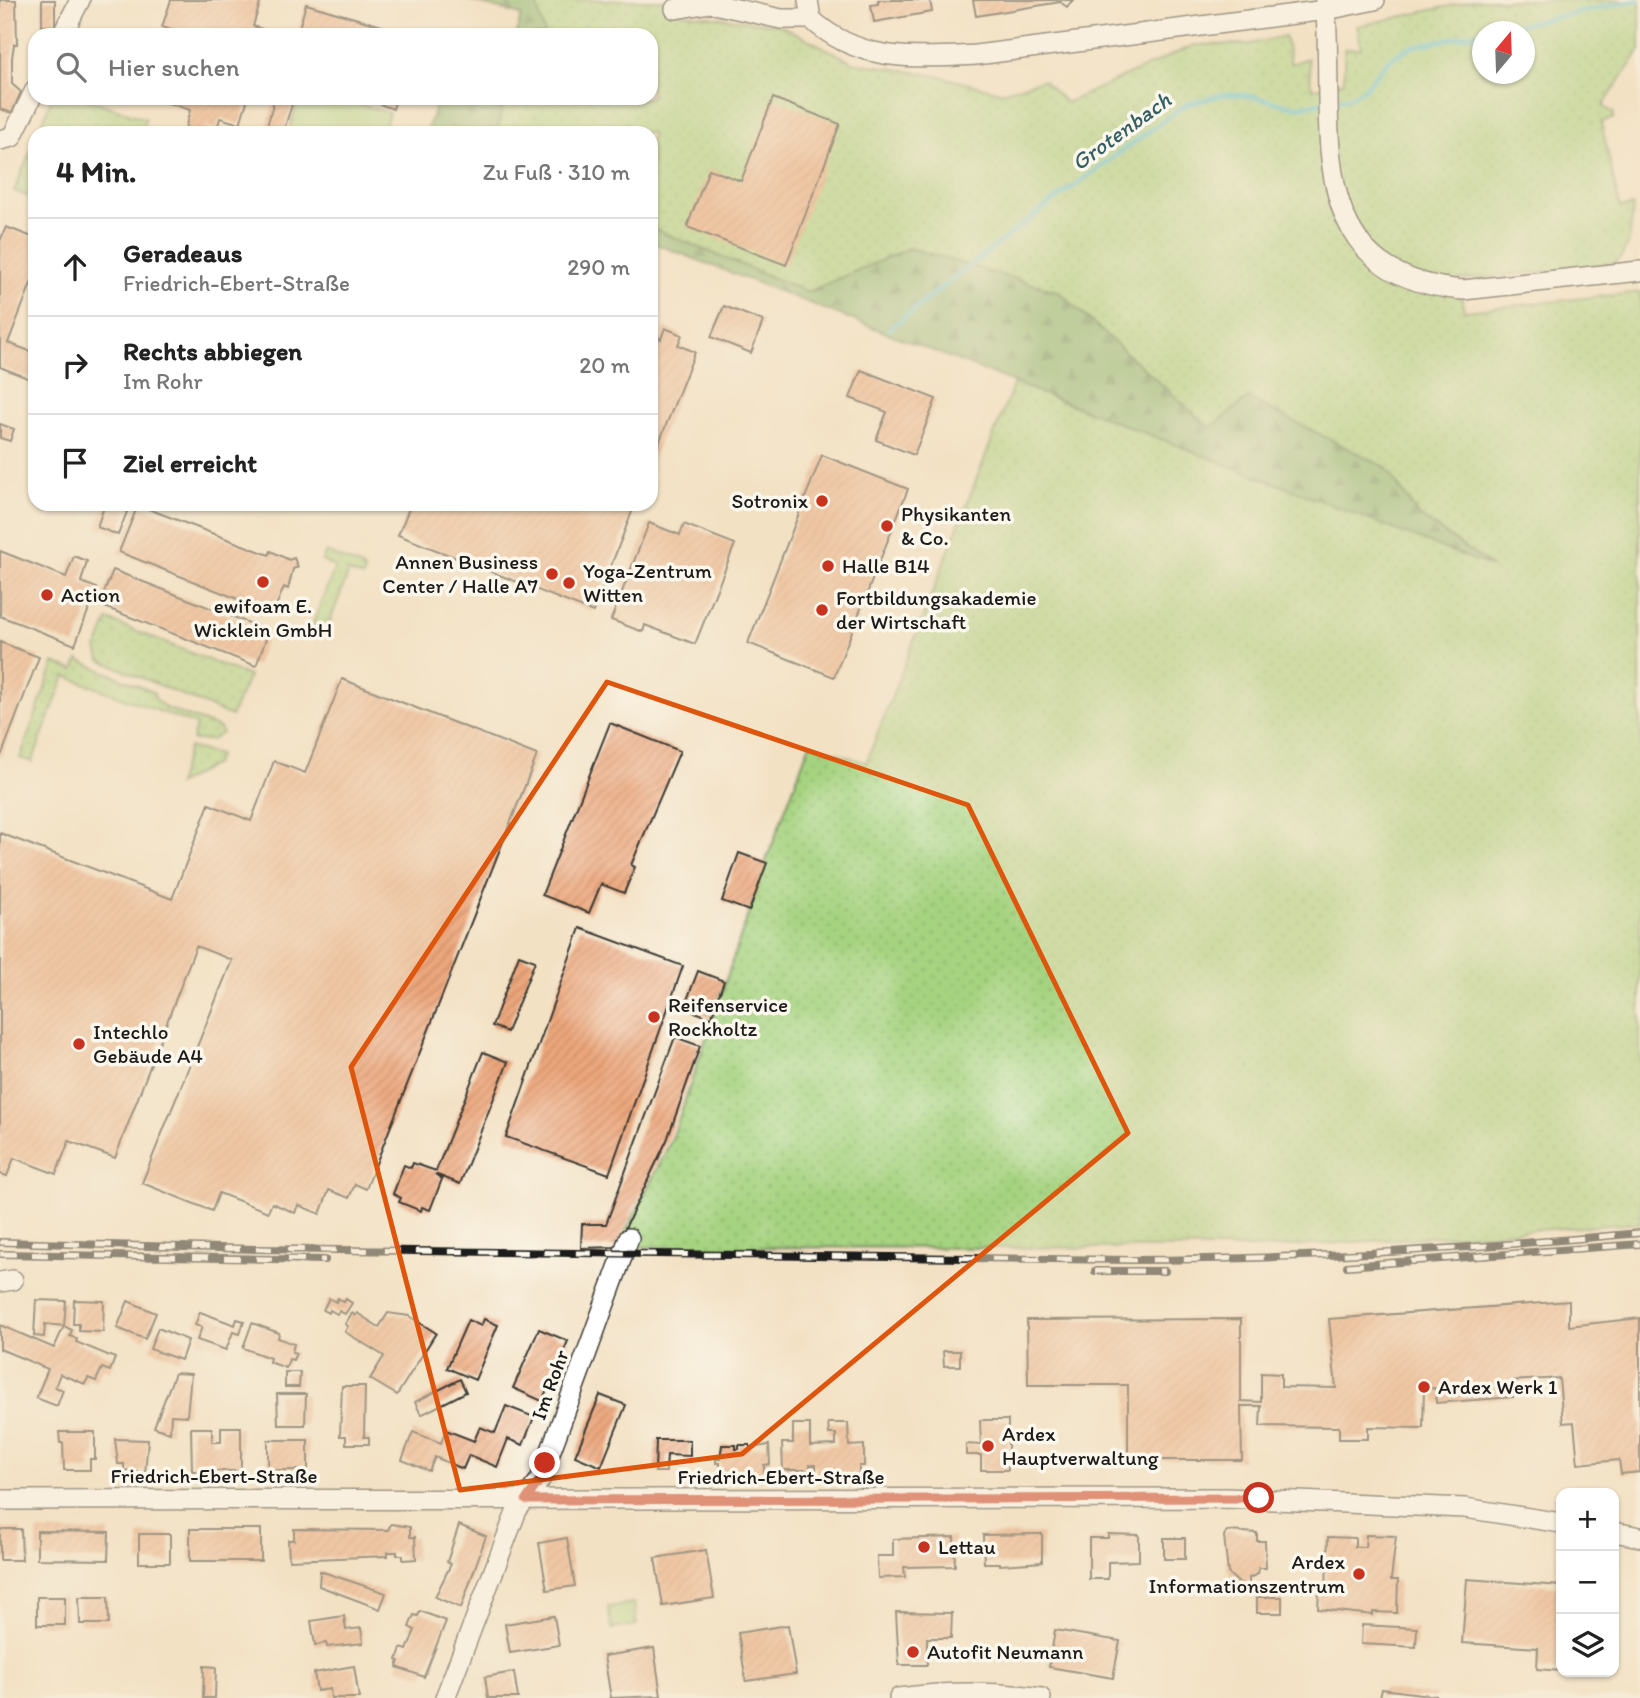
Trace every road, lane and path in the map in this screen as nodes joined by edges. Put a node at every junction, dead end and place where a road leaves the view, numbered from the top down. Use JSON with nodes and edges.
{"nodes":[{"id":1,"x":80,"y":0,"type":"edge"},
{"id":2,"x":1375,"y":0,"type":"edge"},
{"id":3,"x":1326,"y":5,"type":"edge"},
{"id":4,"x":675,"y":9,"type":"dead end"},
{"id":5,"x":810,"y":9,"type":"edge"},
{"id":6,"x":66,"y":28,"type":"edge"},
{"id":7,"x":28,"y":104,"type":"edge"},
{"id":8,"x":0,"y":140,"type":"edge"},
{"id":9,"x":1640,"y":271,"type":"edge"},
{"id":10,"x":629,"y":1238,"type":"dead end"},
{"id":11,"x":0,"y":1500,"type":"edge"},
{"id":12,"x":526,"y":1500,"type":"junction"},
{"id":13,"x":1556,"y":1522,"type":"edge"},
{"id":14,"x":1619,"y":1533,"type":"edge"},
{"id":15,"x":1640,"y":1537,"type":"edge"},
{"id":16,"x":445,"y":1698,"type":"edge"},
{"id":17,"x":899,"y":1698,"type":"edge"},
{"id":18,"x":1041,"y":1698,"type":"edge"}],
"edges":[{"from":1,"to":6,"type":"street"},
{"from":2,"to":3,"type":"street"},
{"from":3,"to":5,"type":"street"},
{"from":3,"to":9,"type":"street"},
{"from":4,"to":5,"type":"street"},
{"from":7,"to":8,"type":"street"},
{"from":10,"to":12,"type":"street","name":"Im Rohr"},
{"from":11,"to":12,"type":"street","name":"Friedrich-Ebert-Straße"},
{"from":12,"to":13,"type":"street","name":"Friedrich-Ebert-Straße"},
{"from":12,"to":16,"type":"street","name":"Im Rohr"},
{"from":14,"to":15,"type":"street"},
{"from":17,"to":18,"type":"street"}]}
